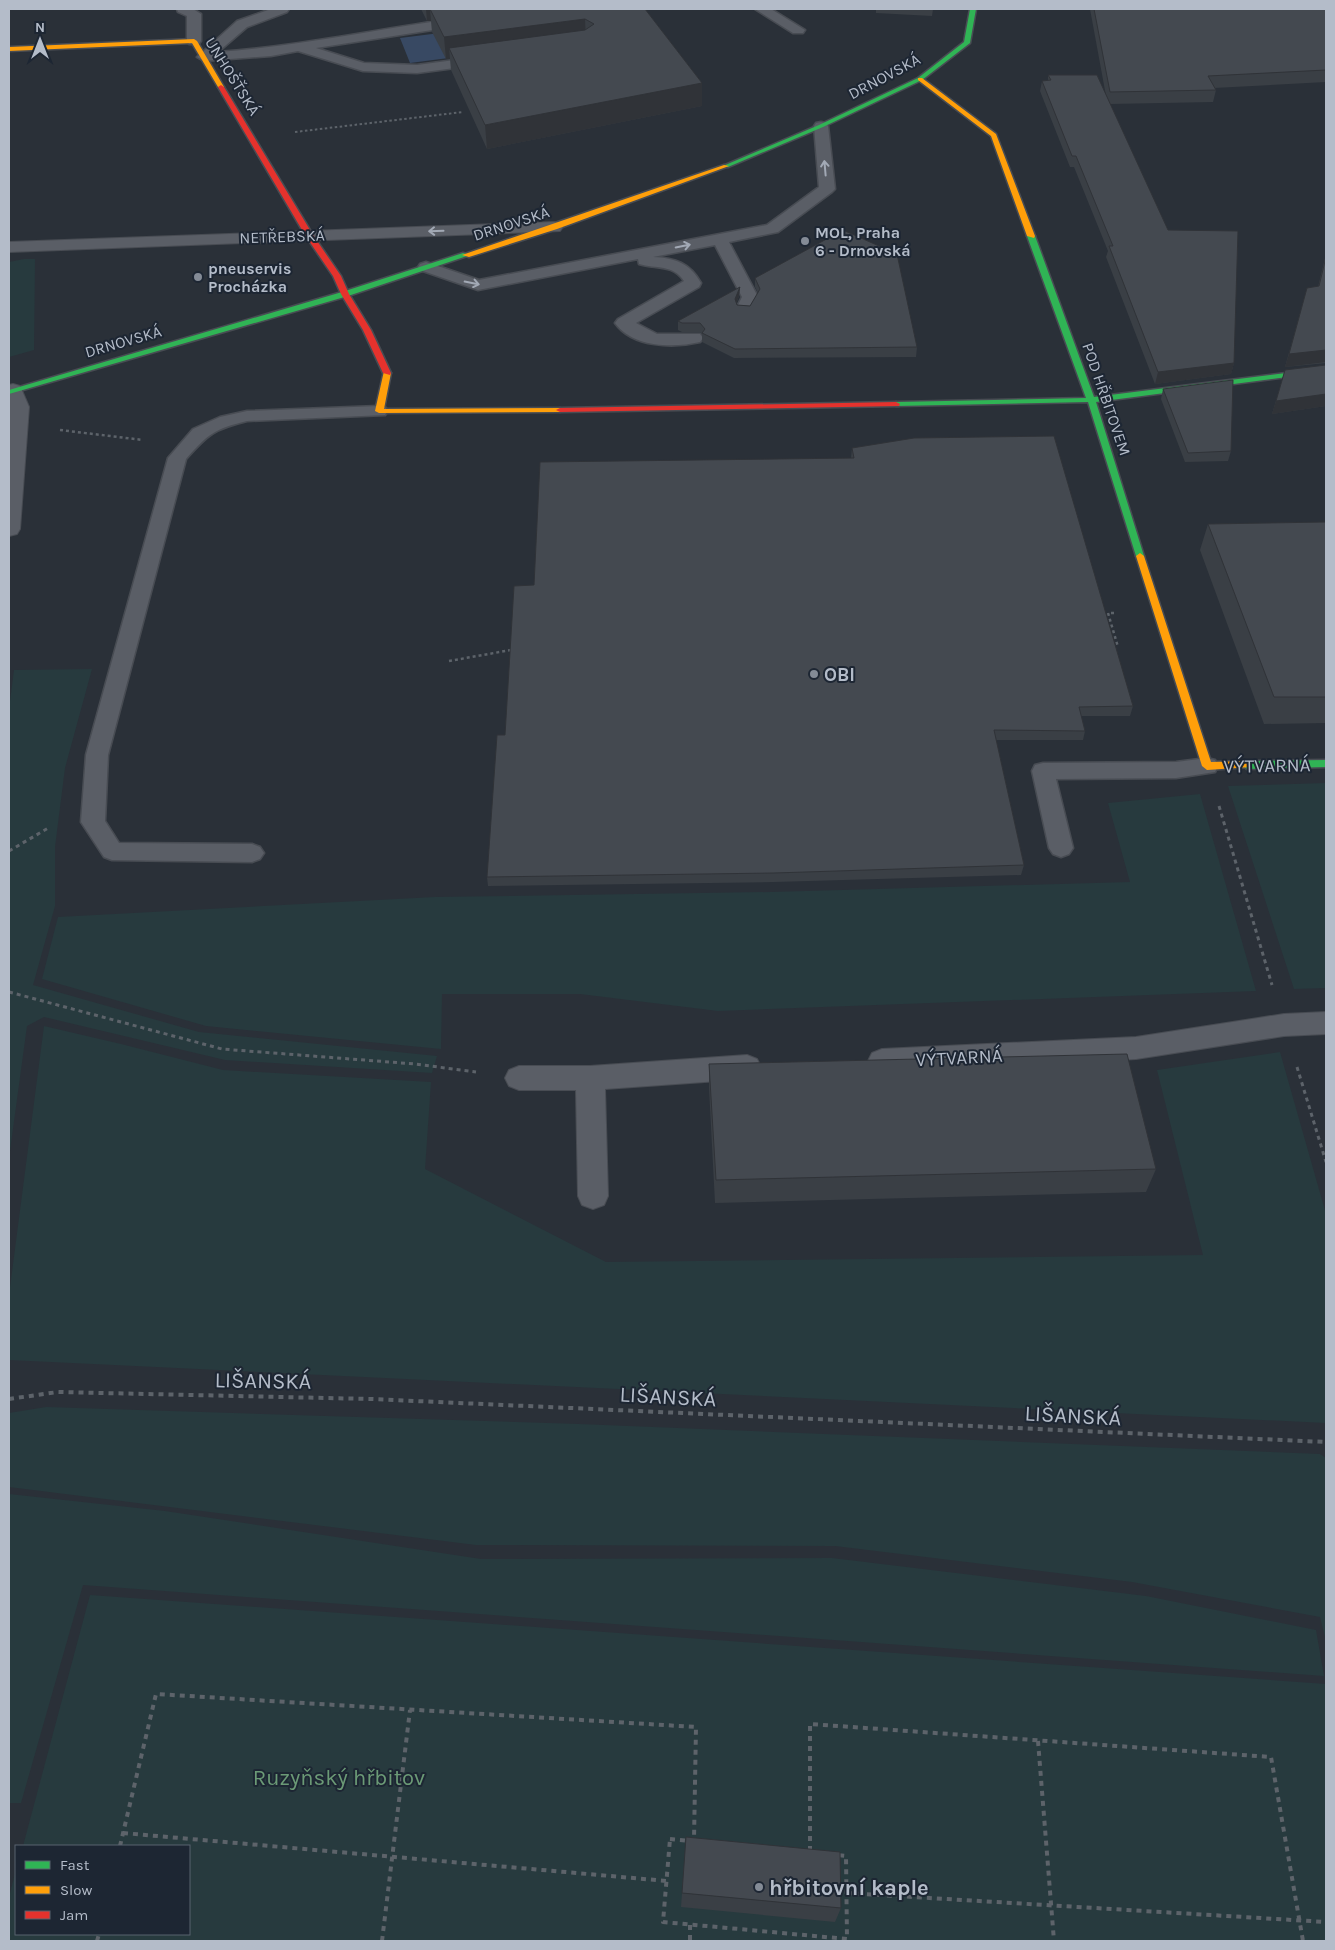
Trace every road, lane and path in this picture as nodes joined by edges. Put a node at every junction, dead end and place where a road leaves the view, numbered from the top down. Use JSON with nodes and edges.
{"nodes":[{"id":1,"x":184,"y":9,"type":"edge"},
{"id":2,"x":282,"y":9,"type":"edge"},
{"id":3,"x":762,"y":9,"type":"edge"},
{"id":4,"x":973,"y":9,"type":"edge"},
{"id":5,"x":484,"y":19,"type":"edge"},
{"id":6,"x":798,"y":30,"type":"dead end"},
{"id":7,"x":194,"y":41,"type":"junction"},
{"id":8,"x":298,"y":47,"type":"junction"},
{"id":9,"x":9,"y":49,"type":"edge"},
{"id":10,"x":204,"y":57,"type":"junction"},
{"id":11,"x":502,"y":58,"type":"edge"},
{"id":12,"x":920,"y":79,"type":"junction"},
{"id":13,"x":463,"y":112,"type":"edge"},
{"id":14,"x":821,"y":126,"type":"junction"},
{"id":15,"x":251,"y":137,"type":"junction"},
{"id":16,"x":554,"y":227,"type":"junction"},
{"id":17,"x":309,"y":235,"type":"junction"},
{"id":18,"x":720,"y":239,"type":"junction"},
{"id":19,"x":9,"y":247,"type":"edge"},
{"id":20,"x":608,"y":260,"type":"junction"},
{"id":21,"x":426,"y":267,"type":"junction"},
{"id":22,"x":344,"y":294,"type":"junction"},
{"id":23,"x":744,"y":309,"type":"edge"},
{"id":24,"x":694,"y":338,"type":"edge"},
{"id":25,"x":1326,"y":370,"type":"edge"},
{"id":26,"x":11,"y":391,"type":"edge"},
{"id":27,"x":1091,"y":400,"type":"junction"},
{"id":28,"x":379,"y":411,"type":"junction"},
{"id":29,"x":17,"y":426,"type":"junction"},
{"id":30,"x":147,"y":441,"type":"dead end"},
{"id":31,"x":9,"y":529,"type":"edge"},
{"id":32,"x":511,"y":650,"type":"edge"},
{"id":33,"x":449,"y":661,"type":"dead end"},
{"id":34,"x":1326,"y":764,"type":"edge"},
{"id":35,"x":1207,"y":766,"type":"junction"},
{"id":36,"x":1060,"y":848,"type":"dead end"},
{"id":37,"x":252,"y":853,"type":"dead end"},
{"id":38,"x":9,"y":992,"type":"edge"},
{"id":39,"x":1326,"y":1023,"type":"edge"},
{"id":40,"x":1284,"y":1025,"type":"junction"},
{"id":41,"x":857,"y":1062,"type":"edge"},
{"id":42,"x":777,"y":1066,"type":"edge"},
{"id":43,"x":519,"y":1078,"type":"joint"},
{"id":44,"x":590,"y":1078,"type":"junction"},
{"id":45,"x":1326,"y":1162,"type":"edge"},
{"id":46,"x":593,"y":1196,"type":"dead end"},
{"id":47,"x":9,"y":1399,"type":"edge"},
{"id":48,"x":1326,"y":1442,"type":"edge"},
{"id":49,"x":410,"y":1710,"type":"junction"},
{"id":50,"x":1038,"y":1741,"type":"junction"},
{"id":51,"x":123,"y":1833,"type":"junction"},
{"id":52,"x":694,"y":1841,"type":"junction"},
{"id":53,"x":120,"y":1845,"type":"edge"},
{"id":54,"x":810,"y":1851,"type":"junction"},
{"id":55,"x":393,"y":1856,"type":"junction"},
{"id":56,"x":667,"y":1881,"type":"junction"},
{"id":57,"x":847,"y":1893,"type":"junction"},
{"id":58,"x":1051,"y":1906,"type":"junction"},
{"id":59,"x":1299,"y":1920,"type":"junction"},
{"id":60,"x":1326,"y":1922,"type":"edge"},
{"id":61,"x":690,"y":1925,"type":"junction"},
{"id":62,"x":812,"y":1939,"type":"edge"},
{"id":63,"x":382,"y":1941,"type":"edge"},
{"id":64,"x":690,"y":1941,"type":"edge"},
{"id":65,"x":1054,"y":1941,"type":"edge"},
{"id":66,"x":1303,"y":1941,"type":"edge"}],
"edges":[{"from":1,"to":7,"type":"lane"},
{"from":2,"to":10,"type":"lane"},
{"from":3,"to":6,"type":"lane"},
{"from":4,"to":12,"type":"street","name":"DRNOVSKÁ"},
{"from":5,"to":8,"type":"lane"},
{"from":7,"to":9,"type":"street","name":"UNHOŠŤSKÁ"},
{"from":7,"to":10,"type":"street","name":"UNHOŠŤSKÁ"},
{"from":8,"to":10,"type":"lane"},
{"from":8,"to":11,"type":"lane"},
{"from":10,"to":15,"type":"street","name":"UNHOŠŤSKÁ"},
{"from":12,"to":14,"type":"street","name":"DRNOVSKÁ"},
{"from":12,"to":27,"type":"street","name":"POD HŘBITOVEM"},
{"from":13,"to":15,"type":"path"},
{"from":14,"to":16,"type":"street","name":"DRNOVSKÁ"},
{"from":18,"to":14,"type":"lane","one_way":true},
{"from":15,"to":17,"type":"street","name":"UNHOŠŤSKÁ"},
{"from":16,"to":17,"type":"street","name":"NETŘEBSKÁ","one_way":true},
{"from":16,"to":21,"type":"street","name":"DRNOVSKÁ"},
{"from":17,"to":19,"type":"street","name":"NETŘEBSKÁ"},
{"from":17,"to":22,"type":"street","name":"UNHOŠŤSKÁ"},
{"from":20,"to":18,"type":"lane","one_way":true},
{"from":18,"to":23,"type":"lane"},
{"from":21,"to":20,"type":"lane","one_way":true},
{"from":20,"to":24,"type":"lane"},
{"from":21,"to":22,"type":"street","name":"DRNOVSKÁ"},
{"from":22,"to":26,"type":"street","name":"DRNOVSKÁ"},
{"from":22,"to":28,"type":"street","name":"UNHOŠŤSKÁ"},
{"from":25,"to":27,"type":"street"},
{"from":26,"to":29,"type":"street"},
{"from":27,"to":28,"type":"street"},
{"from":27,"to":35,"type":"street","name":"POD HŘBITOVEM"},
{"from":28,"to":37,"type":"lane"},
{"from":29,"to":30,"type":"path"},
{"from":29,"to":31,"type":"street"},
{"from":32,"to":33,"type":"path"},
{"from":34,"to":35,"type":"street","name":"VÝTVARNÁ"},
{"from":35,"to":36,"type":"lane"},
{"from":35,"to":40,"type":"path"},
{"from":38,"to":43,"type":"path"},
{"from":39,"to":40,"type":"street","name":"VÝTVARNÁ"},
{"from":40,"to":41,"type":"street","name":"VÝTVARNÁ"},
{"from":40,"to":45,"type":"path"},
{"from":42,"to":44,"type":"street"},
{"from":43,"to":44,"type":"street"},
{"from":44,"to":46,"type":"street"},
{"from":47,"to":48,"type":"path","name":"LIŠANSKÁ"},
{"from":49,"to":51,"type":"path"},
{"from":49,"to":52,"type":"path"},
{"from":49,"to":55,"type":"path"},
{"from":50,"to":54,"type":"path"},
{"from":50,"to":58,"type":"path"},
{"from":50,"to":59,"type":"path"},
{"from":51,"to":53,"type":"path"},
{"from":51,"to":55,"type":"path"},
{"from":52,"to":54,"type":"path"},
{"from":52,"to":56,"type":"path"},
{"from":54,"to":57,"type":"path"},
{"from":55,"to":56,"type":"path"},
{"from":55,"to":63,"type":"path"},
{"from":56,"to":61,"type":"path"},
{"from":57,"to":58,"type":"path"},
{"from":57,"to":62,"type":"path"},
{"from":58,"to":59,"type":"path"},
{"from":58,"to":65,"type":"path"},
{"from":59,"to":60,"type":"path"},
{"from":59,"to":66,"type":"path"},
{"from":61,"to":62,"type":"path"},
{"from":61,"to":64,"type":"path"}]}
